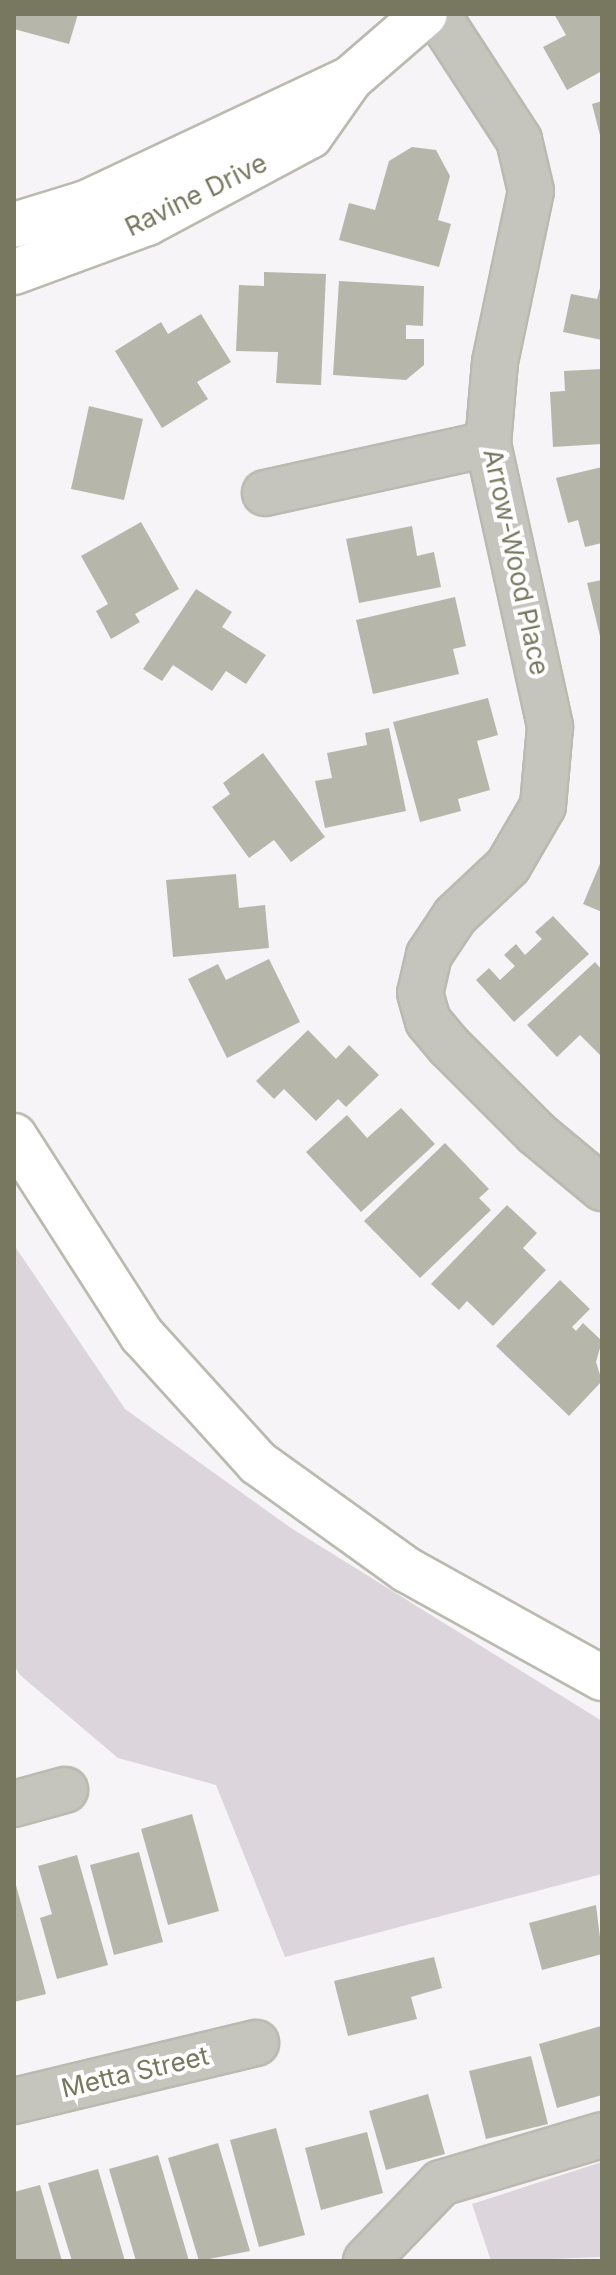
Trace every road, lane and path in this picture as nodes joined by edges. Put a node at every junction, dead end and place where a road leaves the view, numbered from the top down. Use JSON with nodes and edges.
{"nodes":[{"id":1,"x":425,"y":14,"type":"edge"},
{"id":2,"x":437,"y":14,"type":"edge"},
{"id":3,"x":350,"y":79,"type":"junction"},
{"id":4,"x":14,"y":225,"type":"edge"},
{"id":5,"x":14,"y":272,"type":"edge"},
{"id":6,"x":488,"y":444,"type":"junction"},
{"id":7,"x":265,"y":493,"type":"dead end"},
{"id":8,"x":14,"y":1136,"type":"edge"},
{"id":9,"x":602,"y":1188,"type":"edge"},
{"id":10,"x":602,"y":1678,"type":"edge"},
{"id":11,"x":65,"y":1790,"type":"dead end"},
{"id":12,"x":14,"y":1804,"type":"edge"},
{"id":13,"x":256,"y":2043,"type":"dead end"},
{"id":14,"x":14,"y":2101,"type":"edge"},
{"id":15,"x":602,"y":2135,"type":"edge"},
{"id":16,"x":366,"y":2261,"type":"edge"}],
"edges":[{"from":1,"to":3,"type":"street","name":"Ravine Drive"},
{"from":2,"to":6,"type":"street","name":"Arrow-Wood Place"},
{"from":3,"to":4,"type":"street","name":"Ravine Drive"},
{"from":3,"to":5,"type":"street","name":"Ravine Drive"},
{"from":6,"to":7,"type":"street"},
{"from":6,"to":9,"type":"street","name":"Arrow-Wood Place"},
{"from":8,"to":10,"type":"street"},
{"from":11,"to":12,"type":"street"},
{"from":13,"to":14,"type":"street","name":"Metta Street"},
{"from":15,"to":16,"type":"street"}]}
